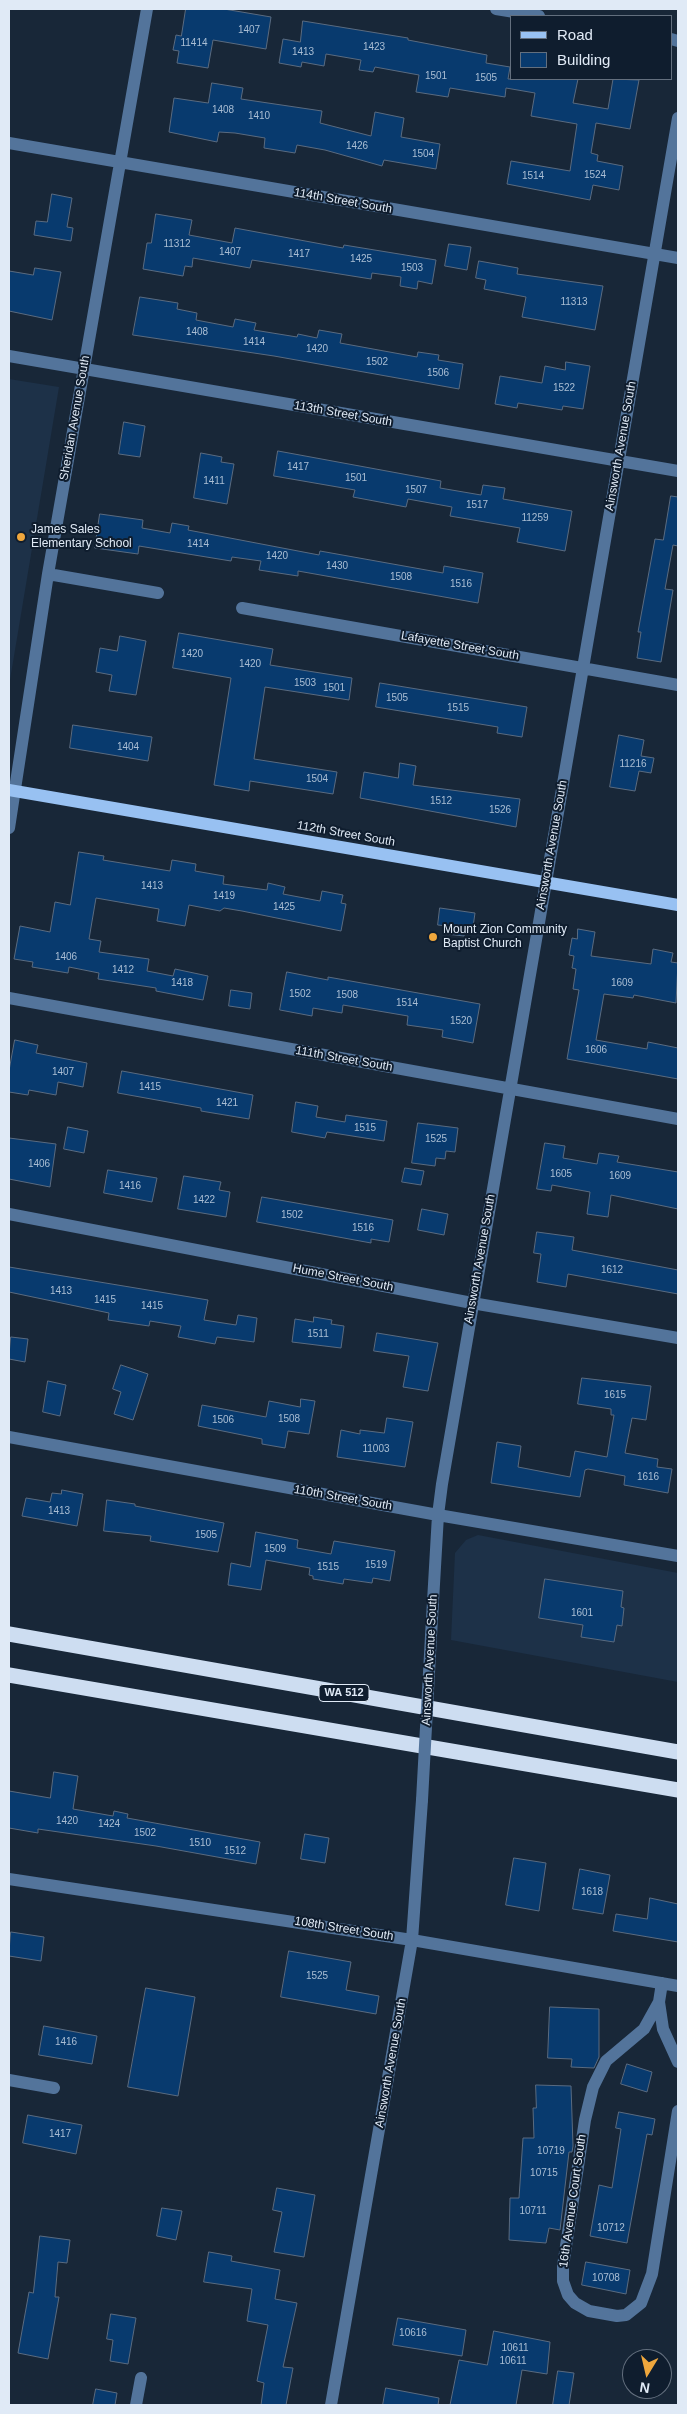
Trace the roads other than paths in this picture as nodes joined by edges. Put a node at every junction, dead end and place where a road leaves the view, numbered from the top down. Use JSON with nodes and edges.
{"nodes":[{"id":1,"x":147,"y":9,"type":"edge"},
{"id":2,"x":496,"y":9,"type":"edge"},
{"id":3,"x":533,"y":15,"type":"edge"},
{"id":4,"x":678,"y":118,"type":"edge"},
{"id":5,"x":9,"y":143,"type":"edge"},
{"id":6,"x":120,"y":163,"type":"junction"},
{"id":7,"x":655,"y":254,"type":"junction"},
{"id":8,"x":678,"y":258,"type":"edge"},
{"id":9,"x":9,"y":356,"type":"edge"},
{"id":10,"x":84,"y":370,"type":"junction"},
{"id":11,"x":619,"y":461,"type":"junction"},
{"id":12,"x":678,"y":471,"type":"edge"},
{"id":13,"x":48,"y":574,"type":"junction"},
{"id":14,"x":158,"y":593,"type":"dead end"},
{"id":15,"x":242,"y":608,"type":"dead end"},
{"id":16,"x":583,"y":668,"type":"junction"},
{"id":17,"x":678,"y":685,"type":"edge"},
{"id":18,"x":12,"y":790,"type":"edge"},
{"id":19,"x":9,"y":828,"type":"edge"},
{"id":20,"x":546,"y":883,"type":"junction"},
{"id":21,"x":678,"y":905,"type":"edge"},
{"id":22,"x":9,"y":998,"type":"edge"},
{"id":23,"x":511,"y":1089,"type":"junction"},
{"id":24,"x":678,"y":1120,"type":"edge"},
{"id":25,"x":9,"y":1214,"type":"edge"},
{"id":26,"x":472,"y":1303,"type":"junction"},
{"id":27,"x":678,"y":1338,"type":"edge"},
{"id":28,"x":9,"y":1437,"type":"edge"},
{"id":29,"x":438,"y":1516,"type":"junction"},
{"id":30,"x":678,"y":1556,"type":"edge"},
{"id":31,"x":9,"y":1634,"type":"edge"},
{"id":32,"x":9,"y":1675,"type":"edge"},
{"id":33,"x":678,"y":1752,"type":"edge"},
{"id":34,"x":678,"y":1790,"type":"edge"},
{"id":35,"x":9,"y":1879,"type":"edge"},
{"id":36,"x":412,"y":1940,"type":"junction"},
{"id":37,"x":662,"y":1983,"type":"junction"},
{"id":38,"x":678,"y":1986,"type":"edge"},
{"id":39,"x":659,"y":2002,"type":"junction"},
{"id":40,"x":678,"y":2062,"type":"edge"},
{"id":41,"x":9,"y":2080,"type":"edge"},
{"id":42,"x":54,"y":2088,"type":"dead end"},
{"id":43,"x":678,"y":2111,"type":"edge"},
{"id":44,"x":141,"y":2378,"type":"dead end"},
{"id":45,"x":136,"y":2405,"type":"edge"},
{"id":46,"x":331,"y":2405,"type":"edge"}],
"edges":[{"from":1,"to":6,"type":"street","name":"Sheridan Avenue South"},
{"from":2,"to":3,"type":"street"},
{"from":4,"to":7,"type":"street","name":"Ainsworth Avenue South"},
{"from":5,"to":6,"type":"street","name":"114th Street South"},
{"from":6,"to":7,"type":"street","name":"114th Street South"},
{"from":6,"to":10,"type":"street","name":"Sheridan Avenue South"},
{"from":7,"to":8,"type":"street","name":"114th Street South"},
{"from":7,"to":11,"type":"street","name":"Ainsworth Avenue South"},
{"from":9,"to":10,"type":"street","name":"113th Street South"},
{"from":10,"to":11,"type":"street","name":"113th Street South"},
{"from":10,"to":13,"type":"street","name":"Sheridan Avenue South"},
{"from":11,"to":12,"type":"street","name":"113th Street South"},
{"from":11,"to":16,"type":"street","name":"Ainsworth Avenue South"},
{"from":13,"to":14,"type":"street"},
{"from":13,"to":18,"type":"street","name":"Sheridan Avenue South"},
{"from":15,"to":16,"type":"street","name":"Lafayette Street South"},
{"from":16,"to":17,"type":"street","name":"Lafayette Street South"},
{"from":16,"to":20,"type":"street","name":"Ainsworth Avenue South"},
{"from":18,"to":19,"type":"street","name":"Sheridan Avenue South"},
{"from":18,"to":20,"type":"main road","name":"112th Street South"},
{"from":20,"to":21,"type":"main road","name":"112th Street South"},
{"from":20,"to":23,"type":"street","name":"Ainsworth Avenue South"},
{"from":22,"to":23,"type":"street","name":"111th Street South"},
{"from":23,"to":24,"type":"street","name":"111th Street South"},
{"from":23,"to":26,"type":"street","name":"Ainsworth Avenue South"},
{"from":25,"to":26,"type":"street","name":"Hume Street South"},
{"from":26,"to":27,"type":"street","name":"Hume Street South"},
{"from":26,"to":29,"type":"street","name":"Ainsworth Avenue South"},
{"from":28,"to":29,"type":"street","name":"110th Street South"},
{"from":29,"to":30,"type":"street","name":"110th Street South"},
{"from":29,"to":36,"type":"street","name":"Ainsworth Avenue South","bridge":true},
{"from":31,"to":33,"type":"highway","number":"WA 512"},
{"from":32,"to":34,"type":"highway"},
{"from":35,"to":36,"type":"street","name":"108th Street South"},
{"from":36,"to":37,"type":"street","name":"108th Street South"},
{"from":36,"to":46,"type":"street","name":"Ainsworth Avenue South"},
{"from":37,"to":38,"type":"street","name":"108th Street South"},
{"from":37,"to":39,"type":"street","name":"16th Avenue Court South"},
{"from":39,"to":40,"type":"street","name":"16th Avenue Court South"},
{"from":39,"to":43,"type":"street","name":"16th Avenue Court South"},
{"from":41,"to":42,"type":"street"},
{"from":44,"to":45,"type":"street"}]}
